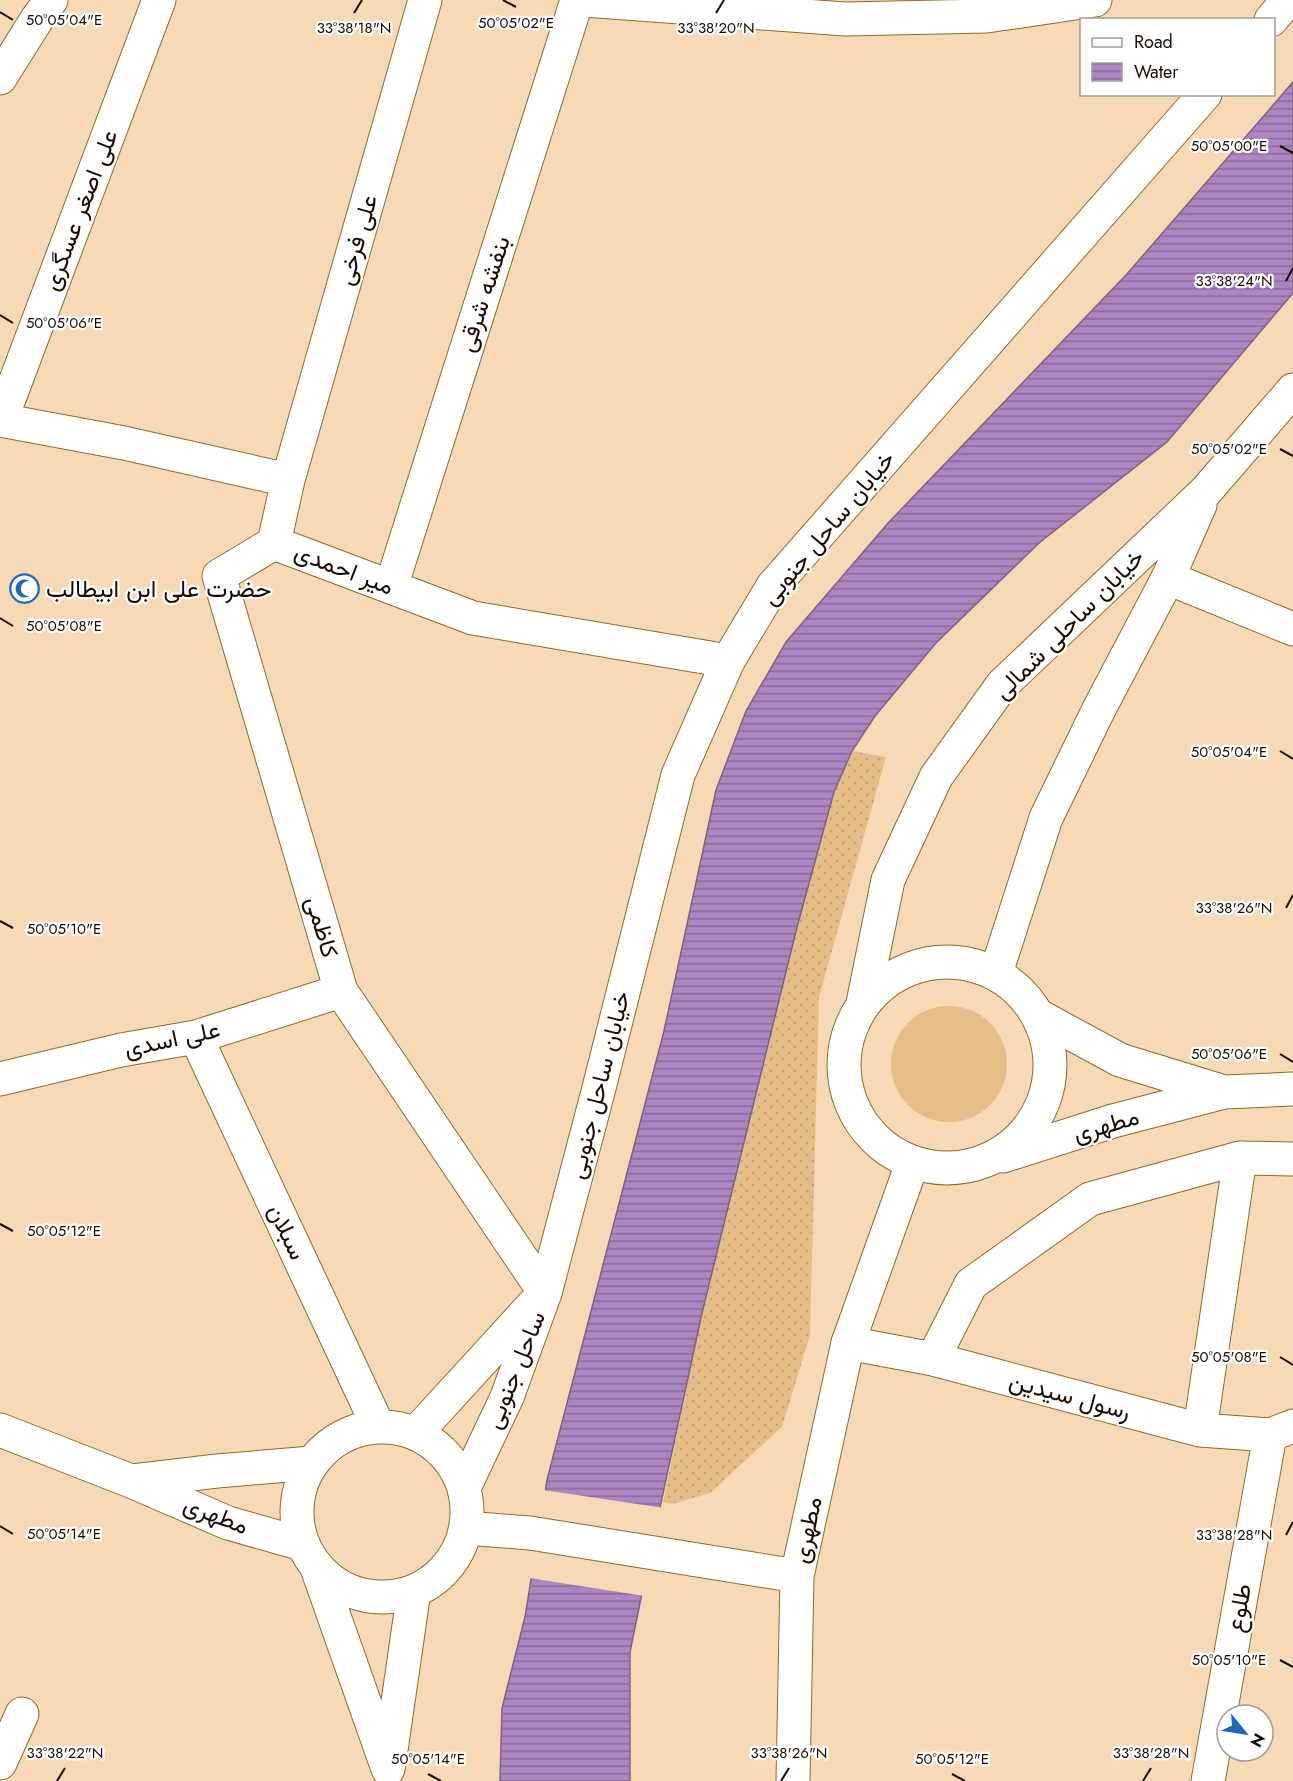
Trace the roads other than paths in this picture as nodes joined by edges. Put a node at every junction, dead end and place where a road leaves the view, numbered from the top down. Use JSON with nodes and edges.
{"nodes":[{"id":1,"x":51,"y":0,"type":"edge"},
{"id":2,"x":159,"y":0,"type":"edge"},
{"id":3,"x":425,"y":0,"type":"edge"},
{"id":4,"x":577,"y":0,"type":"edge"},
{"id":5,"x":584,"y":0,"type":"edge"},
{"id":6,"x":1095,"y":0,"type":"edge"},
{"id":7,"x":1288,"y":0,"type":"edge"},
{"id":8,"x":909,"y":9,"type":"edge"},
{"id":9,"x":1273,"y":18,"type":"edge"},
{"id":10,"x":0,"y":78,"type":"edge"},
{"id":11,"x":1203,"y":96,"type":"edge"},
{"id":12,"x":1293,"y":390,"type":"edge"},
{"id":13,"x":0,"y":420,"type":"edge"},
{"id":14,"x":288,"y":480,"type":"junction"},
{"id":15,"x":1206,"y":491,"type":"junction"},
{"id":16,"x":274,"y":543,"type":"junction"},
{"id":17,"x":1168,"y":578,"type":"junction"},
{"id":18,"x":391,"y":587,"type":"junction"},
{"id":19,"x":1293,"y":629,"type":"edge"},
{"id":20,"x":728,"y":661,"type":"junction"},
{"id":21,"x":996,"y":973,"type":"junction"},
{"id":22,"x":341,"y":991,"type":"junction"},
{"id":23,"x":863,"y":1003,"type":"junction"},
{"id":24,"x":1039,"y":1016,"type":"junction"},
{"id":25,"x":196,"y":1037,"type":"junction"},
{"id":26,"x":0,"y":1079,"type":"edge"},
{"id":27,"x":1293,"y":1089,"type":"edge"},
{"id":28,"x":1224,"y":1092,"type":"junction"},
{"id":29,"x":1240,"y":1158,"type":"junction"},
{"id":30,"x":1293,"y":1159,"type":"edge"},
{"id":31,"x":990,"y":1160,"type":"junction"},
{"id":32,"x":912,"y":1164,"type":"junction"},
{"id":33,"x":545,"y":1293,"type":"junction"},
{"id":34,"x":848,"y":1343,"type":"junction"},
{"id":35,"x":933,"y":1359,"type":"junction"},
{"id":36,"x":378,"y":1426,"type":"junction"},
{"id":37,"x":1200,"y":1430,"type":"junction"},
{"id":38,"x":1281,"y":1431,"type":"edge"},
{"id":39,"x":1,"y":1432,"type":"edge"},
{"id":40,"x":416,"y":1433,"type":"junction"},
{"id":41,"x":312,"y":1463,"type":"junction"},
{"id":42,"x":131,"y":1481,"type":"junction"},
{"id":43,"x":464,"y":1488,"type":"junction"},
{"id":44,"x":466,"y":1528,"type":"junction"},
{"id":45,"x":310,"y":1556,"type":"junction"},
{"id":46,"x":797,"y":1576,"type":"junction"},
{"id":47,"x":414,"y":1591,"type":"junction"},
{"id":48,"x":22,"y":1714,"type":"dead end"},
{"id":49,"x":0,"y":1762,"type":"edge"},
{"id":50,"x":388,"y":1775,"type":"edge"},
{"id":51,"x":793,"y":1781,"type":"edge"},
{"id":52,"x":1208,"y":1781,"type":"edge"}],
"edges":[{"from":1,"to":10,"type":"street"},
{"from":2,"to":13,"type":"street","name":"علی اصغر عسگری"},
{"from":3,"to":14,"type":"street","name":"علی فرخی"},
{"from":4,"to":18,"type":"street","name":"بنفشه شرقی"},
{"from":5,"to":8,"type":"street"},
{"from":6,"to":8,"type":"street"},
{"from":7,"to":9,"type":"street"},
{"from":11,"to":20,"type":"street","name":"خیابان ساحل جنوبی"},
{"from":12,"to":15,"type":"street","name":"خیابان ساحلی شمالی"},
{"from":13,"to":14,"type":"street"},
{"from":14,"to":16,"type":"street","name":"میر احمدی"},
{"from":15,"to":17,"type":"street","name":"خیابان ساحلی شمالی"},
{"from":15,"to":23,"type":"street","name":"خیابان ساحلی شمالی"},
{"from":16,"to":18,"type":"street","name":"میر احمدی"},
{"from":16,"to":22,"type":"street","name":"کاظمی"},
{"from":17,"to":19,"type":"street"},
{"from":17,"to":21,"type":"street","name":"خیابان ساحلی شمالی"},
{"from":18,"to":20,"type":"street","name":"میر احمدی"},
{"from":20,"to":33,"type":"street","name":"خیابان ساحل جنوبی"},
{"from":21,"to":23,"type":"street"},
{"from":21,"to":24,"type":"street"},
{"from":22,"to":25,"type":"street","name":"علی اسدی"},
{"from":22,"to":33,"type":"street","name":"کاظمی"},
{"from":23,"to":32,"type":"street"},
{"from":24,"to":28,"type":"street","name":"مطهری"},
{"from":24,"to":31,"type":"street"},
{"from":25,"to":26,"type":"street","name":"علی اسدی"},
{"from":25,"to":36,"type":"street","name":"سبلان"},
{"from":27,"to":28,"type":"street","name":"مطهری"},
{"from":28,"to":31,"type":"street","name":"مطهری"},
{"from":29,"to":30,"type":"street"},
{"from":29,"to":35,"type":"street"},
{"from":29,"to":37,"type":"street"},
{"from":31,"to":32,"type":"street"},
{"from":32,"to":34,"type":"street","name":"مطهری"},
{"from":33,"to":40,"type":"street","name":"ساحل جنوبی"},
{"from":33,"to":43,"type":"street","name":"ساحل جنوبی"},
{"from":34,"to":35,"type":"street","name":"رسول سیدین"},
{"from":34,"to":46,"type":"street","name":"مطهری"},
{"from":35,"to":37,"type":"street","name":"رسول سیدین"},
{"from":36,"to":40,"type":"street"},
{"from":36,"to":41,"type":"street"},
{"from":37,"to":38,"type":"street","name":"رسول سیدین"},
{"from":38,"to":52,"type":"street","name":"طلوع"},
{"from":39,"to":42,"type":"street","name":"مطهری"},
{"from":40,"to":43,"type":"street"},
{"from":41,"to":42,"type":"street","name":"مطهری"},
{"from":41,"to":45,"type":"street"},
{"from":42,"to":45,"type":"street","name":"مطهری"},
{"from":43,"to":44,"type":"street"},
{"from":44,"to":46,"type":"street","name":"مطهری"},
{"from":44,"to":47,"type":"street"},
{"from":45,"to":47,"type":"street"},
{"from":45,"to":50,"type":"street"},
{"from":46,"to":51,"type":"street"},
{"from":47,"to":50,"type":"street"},
{"from":48,"to":49,"type":"street"}]}
